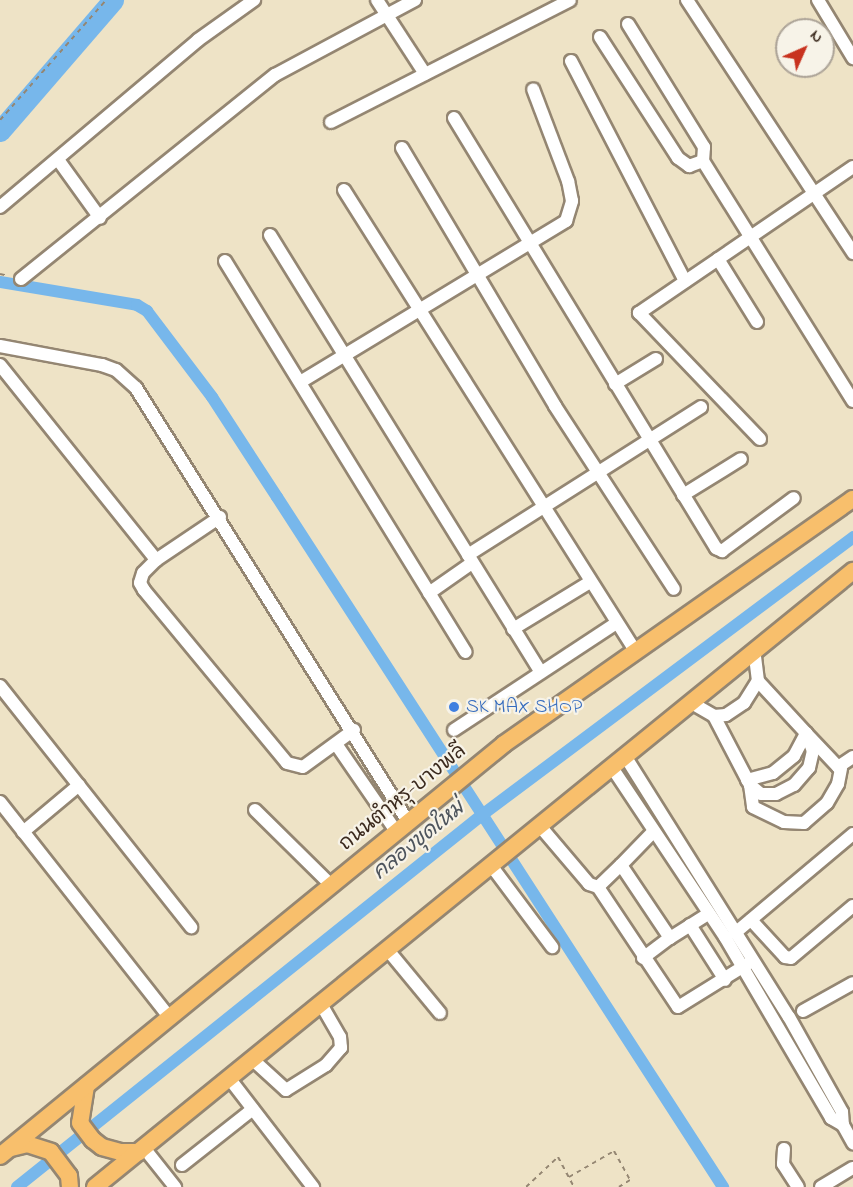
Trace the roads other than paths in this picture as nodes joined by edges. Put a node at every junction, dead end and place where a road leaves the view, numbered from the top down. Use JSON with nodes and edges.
{"nodes":[{"id":1,"x":254,"y":0,"type":"edge"},
{"id":2,"x":377,"y":0,"type":"edge"},
{"id":3,"x":415,"y":0,"type":"edge"},
{"id":4,"x":570,"y":0,"type":"edge"},
{"id":5,"x":687,"y":0,"type":"edge"},
{"id":6,"x":818,"y":0,"type":"edge"},
{"id":7,"x":386,"y":16,"type":"junction"},
{"id":8,"x":628,"y":24,"type":"dead end"},
{"id":9,"x":600,"y":37,"type":"dead end"},
{"id":10,"x":853,"y":58,"type":"edge"},
{"id":11,"x":571,"y":61,"type":"dead end"},
{"id":12,"x":424,"y":74,"type":"junction"},
{"id":13,"x":533,"y":89,"type":"dead end"},
{"id":14,"x":454,"y":118,"type":"dead end"},
{"id":15,"x":331,"y":122,"type":"dead end"},
{"id":16,"x":402,"y":147,"type":"dead end"},
{"id":17,"x":59,"y":161,"type":"junction"},
{"id":18,"x":703,"y":161,"type":"junction"},
{"id":19,"x":853,"y":167,"type":"edge"},
{"id":20,"x":344,"y":190,"type":"dead end"},
{"id":21,"x":814,"y":192,"type":"junction"},
{"id":22,"x":0,"y":207,"type":"edge"},
{"id":23,"x":100,"y":218,"type":"junction"},
{"id":24,"x":270,"y":235,"type":"dead end"},
{"id":25,"x":749,"y":239,"type":"junction"},
{"id":26,"x":529,"y":244,"type":"junction"},
{"id":27,"x":853,"y":253,"type":"edge"},
{"id":28,"x":718,"y":259,"type":"junction"},
{"id":29,"x":225,"y":261,"type":"dead end"},
{"id":30,"x":478,"y":275,"type":"junction"},
{"id":31,"x":21,"y":279,"type":"dead end"},
{"id":32,"x":685,"y":281,"type":"junction"},
{"id":33,"x":419,"y":311,"type":"junction"},
{"id":34,"x":757,"y":322,"type":"dead end"},
{"id":35,"x":0,"y":346,"type":"edge"},
{"id":36,"x":344,"y":355,"type":"junction"},
{"id":37,"x":656,"y":359,"type":"dead end"},
{"id":38,"x":0,"y":365,"type":"edge"},
{"id":39,"x":302,"y":381,"type":"junction"},
{"id":40,"x":615,"y":384,"type":"junction"},
{"id":41,"x":853,"y":402,"type":"edge"},
{"id":42,"x":701,"y":407,"type":"dead end"},
{"id":43,"x":760,"y":439,"type":"dead end"},
{"id":44,"x":650,"y":440,"type":"junction"},
{"id":45,"x":741,"y":459,"type":"dead end"},
{"id":46,"x":598,"y":473,"type":"junction"},
{"id":47,"x":683,"y":495,"type":"junction"},
{"id":48,"x":794,"y":498,"type":"dead end"},
{"id":49,"x":853,"y":499,"type":"edge"},
{"id":50,"x":543,"y":508,"type":"junction"},
{"id":51,"x":220,"y":518,"type":"junction"},
{"id":52,"x":470,"y":559,"type":"junction"},
{"id":53,"x":156,"y":560,"type":"junction"},
{"id":54,"x":853,"y":572,"type":"edge"},
{"id":55,"x":590,"y":582,"type":"junction"},
{"id":56,"x":674,"y":590,"type":"dead end"},
{"id":57,"x":429,"y":592,"type":"junction"},
{"id":58,"x":616,"y":622,"type":"junction"},
{"id":59,"x":513,"y":629,"type":"junction"},
{"id":60,"x":634,"y":649,"type":"junction"},
{"id":61,"x":754,"y":650,"type":"junction"},
{"id":62,"x":466,"y":652,"type":"dead end"},
{"id":63,"x":540,"y":671,"type":"junction"},
{"id":64,"x":758,"y":681,"type":"junction"},
{"id":65,"x":0,"y":686,"type":"edge"},
{"id":66,"x":690,"y":702,"type":"junction"},
{"id":67,"x":714,"y":716,"type":"junction"},
{"id":68,"x":454,"y":729,"type":"dead end"},
{"id":69,"x":354,"y":730,"type":"junction"},
{"id":70,"x":806,"y":733,"type":"junction"},
{"id":71,"x":336,"y":744,"type":"junction"},
{"id":72,"x":625,"y":756,"type":"junction"},
{"id":73,"x":853,"y":758,"type":"edge"},
{"id":74,"x":611,"y":766,"type":"junction"},
{"id":75,"x":841,"y":768,"type":"junction"},
{"id":76,"x":748,"y":783,"type":"junction"},
{"id":77,"x":79,"y":785,"type":"junction"},
{"id":78,"x":0,"y":802,"type":"edge"},
{"id":79,"x":255,"y":810,"type":"dead end"},
{"id":80,"x":401,"y":825,"type":"junction"},
{"id":81,"x":533,"y":830,"type":"junction"},
{"id":82,"x":654,"y":831,"type":"junction"},
{"id":83,"x":23,"y":832,"type":"junction"},
{"id":84,"x":853,"y":834,"type":"edge"},
{"id":85,"x":491,"y":864,"type":"junction"},
{"id":86,"x":621,"y":865,"type":"junction"},
{"id":87,"x":330,"y":884,"type":"junction"},
{"id":88,"x":598,"y":887,"type":"junction"},
{"id":89,"x":853,"y":906,"type":"edge"},
{"id":90,"x":708,"y":914,"type":"junction"},
{"id":91,"x":751,"y":920,"type":"junction"},
{"id":92,"x":690,"y":925,"type":"junction"},
{"id":93,"x":191,"y":927,"type":"dead end"},
{"id":94,"x":735,"y":933,"type":"junction"},
{"id":95,"x":670,"y":938,"type":"junction"},
{"id":96,"x":552,"y":947,"type":"dead end"},
{"id":97,"x":387,"y":949,"type":"junction"},
{"id":98,"x":643,"y":958,"type":"junction"},
{"id":99,"x":748,"y":964,"type":"junction"},
{"id":100,"x":725,"y":980,"type":"junction"},
{"id":101,"x":853,"y":983,"type":"edge"},
{"id":102,"x":320,"y":1004,"type":"junction"},
{"id":103,"x":803,"y":1011,"type":"dead end"},
{"id":104,"x":440,"y":1013,"type":"dead end"},
{"id":105,"x":169,"y":1017,"type":"junction"},
{"id":106,"x":252,"y":1059,"type":"junction"},
{"id":107,"x":230,"y":1078,"type":"junction"},
{"id":108,"x":86,"y":1086,"type":"junction"},
{"id":109,"x":253,"y":1109,"type":"junction"},
{"id":110,"x":842,"y":1112,"type":"edge"},
{"id":111,"x":853,"y":1143,"type":"edge"},
{"id":112,"x":783,"y":1149,"type":"dead end"},
{"id":113,"x":142,"y":1150,"type":"junction"},
{"id":114,"x":5,"y":1152,"type":"edge"},
{"id":115,"x":182,"y":1165,"type":"dead end"},
{"id":116,"x":853,"y":1168,"type":"edge"},
{"id":117,"x":70,"y":1187,"type":"edge"},
{"id":118,"x":95,"y":1187,"type":"edge"},
{"id":119,"x":175,"y":1187,"type":"edge"},
{"id":120,"x":314,"y":1187,"type":"edge"},
{"id":121,"x":798,"y":1187,"type":"edge"},
{"id":122,"x":821,"y":1187,"type":"edge"}],
"edges":[{"from":1,"to":17,"type":"street"},
{"from":2,"to":7,"type":"street"},
{"from":3,"to":7,"type":"street"},
{"from":4,"to":12,"type":"street"},
{"from":5,"to":21,"type":"street"},
{"from":6,"to":10,"type":"street"},
{"from":7,"to":12,"type":"street"},
{"from":7,"to":23,"type":"street"},
{"from":8,"to":18,"type":"street"},
{"from":9,"to":18,"type":"street"},
{"from":11,"to":32,"type":"street"},
{"from":12,"to":15,"type":"street"},
{"from":13,"to":26,"type":"street"},
{"from":14,"to":26,"type":"street"},
{"from":16,"to":30,"type":"street"},
{"from":17,"to":22,"type":"street"},
{"from":17,"to":23,"type":"street"},
{"from":18,"to":25,"type":"street"},
{"from":19,"to":21,"type":"street"},
{"from":20,"to":33,"type":"street"},
{"from":21,"to":25,"type":"street"},
{"from":21,"to":27,"type":"street"},
{"from":23,"to":31,"type":"street"},
{"from":24,"to":36,"type":"street"},
{"from":25,"to":28,"type":"street"},
{"from":25,"to":41,"type":"street"},
{"from":26,"to":30,"type":"street"},
{"from":26,"to":40,"type":"street"},
{"from":28,"to":32,"type":"street"},
{"from":28,"to":34,"type":"street"},
{"from":29,"to":39,"type":"street"},
{"from":30,"to":33,"type":"street"},
{"from":30,"to":46,"type":"street"},
{"from":32,"to":43,"type":"street"},
{"from":33,"to":36,"type":"street"},
{"from":33,"to":50,"type":"street"},
{"from":35,"to":51,"type":"street"},
{"from":36,"to":39,"type":"street"},
{"from":36,"to":52,"type":"street"},
{"from":37,"to":40,"type":"street"},
{"from":38,"to":53,"type":"street"},
{"from":39,"to":57,"type":"street"},
{"from":40,"to":44,"type":"street"},
{"from":42,"to":44,"type":"street"},
{"from":44,"to":46,"type":"street"},
{"from":44,"to":47,"type":"street"},
{"from":45,"to":47,"type":"street"},
{"from":46,"to":50,"type":"street"},
{"from":46,"to":56,"type":"street"},
{"from":47,"to":48,"type":"street"},
{"from":49,"to":60,"type":"main road","name":"ถนนตำหรุ-บางพลี"},
{"from":50,"to":52,"type":"street"},
{"from":50,"to":55,"type":"street"},
{"from":51,"to":53,"type":"street"},
{"from":51,"to":69,"type":"street"},
{"from":52,"to":57,"type":"street"},
{"from":52,"to":59,"type":"street"},
{"from":53,"to":71,"type":"street"},
{"from":54,"to":61,"type":"main road"},
{"from":55,"to":58,"type":"street"},
{"from":55,"to":59,"type":"street"},
{"from":57,"to":62,"type":"street"},
{"from":58,"to":60,"type":"street"},
{"from":58,"to":63,"type":"street"},
{"from":59,"to":63,"type":"street"},
{"from":60,"to":80,"type":"main road","name":"ถนนตำหรุ-บางพลี"},
{"from":61,"to":64,"type":"street"},
{"from":61,"to":66,"type":"main road"},
{"from":63,"to":68,"type":"street"},
{"from":64,"to":67,"type":"street"},
{"from":64,"to":70,"type":"street"},
{"from":65,"to":77,"type":"street"},
{"from":66,"to":67,"type":"street"},
{"from":66,"to":72,"type":"main road"},
{"from":67,"to":76,"type":"street"},
{"from":69,"to":71,"type":"street"},
{"from":69,"to":80,"type":"street"},
{"from":70,"to":75,"type":"street"},
{"from":70,"to":76,"type":"street"},
{"from":70,"to":76,"type":"street"},
{"from":71,"to":80,"type":"street"},
{"from":72,"to":74,"type":"main road"},
{"from":72,"to":94,"type":"street"},
{"from":73,"to":75,"type":"street"},
{"from":74,"to":81,"type":"main road"},
{"from":74,"to":82,"type":"street"},
{"from":75,"to":76,"type":"street"},
{"from":77,"to":83,"type":"street"},
{"from":77,"to":93,"type":"street"},
{"from":78,"to":83,"type":"street"},
{"from":79,"to":87,"type":"street"},
{"from":80,"to":87,"type":"main road","name":"ถนนตำหรุ-บางพลี"},
{"from":81,"to":85,"type":"main road"},
{"from":81,"to":88,"type":"street"},
{"from":82,"to":86,"type":"street"},
{"from":82,"to":90,"type":"street"},
{"from":83,"to":105,"type":"street"},
{"from":84,"to":91,"type":"street"},
{"from":85,"to":96,"type":"street"},
{"from":85,"to":97,"type":"main road"},
{"from":86,"to":88,"type":"street"},
{"from":86,"to":95,"type":"street"},
{"from":87,"to":105,"type":"main road","name":"ถนนตำหรุ-บางพลี"},
{"from":88,"to":98,"type":"street"},
{"from":89,"to":91,"type":"street"},
{"from":90,"to":92,"type":"street"},
{"from":90,"to":99,"type":"street"},
{"from":91,"to":94,"type":"street"},
{"from":92,"to":95,"type":"street"},
{"from":92,"to":100,"type":"street"},
{"from":94,"to":99,"type":"street"},
{"from":95,"to":98,"type":"street"},
{"from":97,"to":102,"type":"main road"},
{"from":97,"to":104,"type":"street"},
{"from":98,"to":100,"type":"street"},
{"from":99,"to":100,"type":"street"},
{"from":99,"to":110,"type":"street"},
{"from":101,"to":103,"type":"street"},
{"from":102,"to":106,"type":"main road"},
{"from":102,"to":106,"type":"street"},
{"from":105,"to":108,"type":"main road","name":"ถนนตำหรุ-บางพลี"},
{"from":106,"to":107,"type":"main road"},
{"from":107,"to":109,"type":"street"},
{"from":107,"to":113,"type":"main road"},
{"from":108,"to":113,"type":"main road"},
{"from":108,"to":114,"type":"main road","name":"ถนนตำหรุ-บางพลี"},
{"from":109,"to":115,"type":"street"},
{"from":109,"to":120,"type":"street"},
{"from":110,"to":111,"type":"street"},
{"from":112,"to":121,"type":"street"},
{"from":113,"to":118,"type":"main road"},
{"from":113,"to":119,"type":"street"},
{"from":114,"to":117,"type":"main road"},
{"from":116,"to":122,"type":"street"}]}
